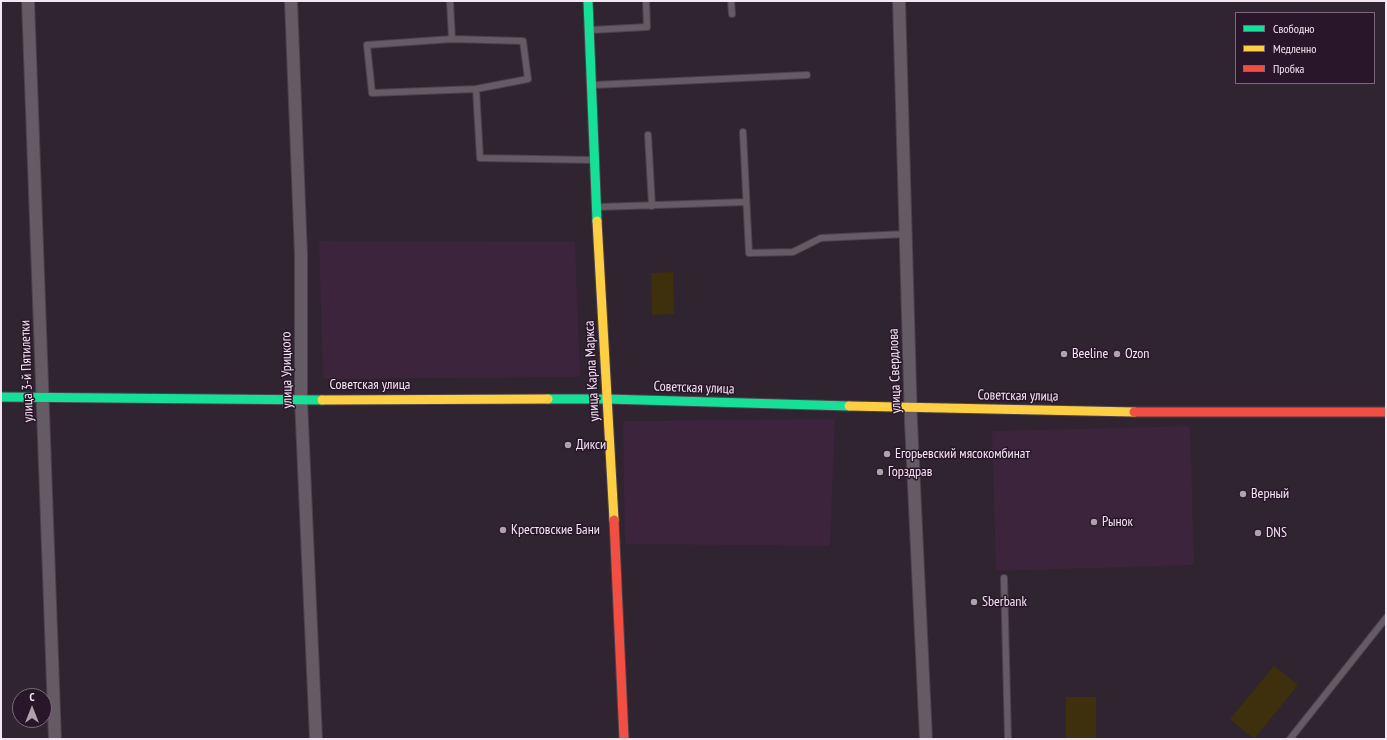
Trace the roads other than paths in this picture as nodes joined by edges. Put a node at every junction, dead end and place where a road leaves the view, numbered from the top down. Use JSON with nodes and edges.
{"nodes":[{"id":1,"x":28,"y":1,"type":"edge"},
{"id":2,"x":291,"y":1,"type":"edge"},
{"id":3,"x":450,"y":1,"type":"edge"},
{"id":4,"x":588,"y":1,"type":"edge"},
{"id":5,"x":646,"y":1,"type":"edge"},
{"id":6,"x":731,"y":1,"type":"edge"},
{"id":7,"x":899,"y":1,"type":"edge"},
{"id":8,"x":732,"y":14,"type":"dead end"},
{"id":9,"x":589,"y":30,"type":"junction"},
{"id":10,"x":452,"y":39,"type":"junction"},
{"id":11,"x":807,"y":75,"type":"dead end"},
{"id":12,"x":591,"y":85,"type":"junction"},
{"id":13,"x":476,"y":89,"type":"junction"},
{"id":14,"x":743,"y":132,"type":"dead end"},
{"id":15,"x":648,"y":135,"type":"dead end"},
{"id":16,"x":594,"y":160,"type":"junction"},
{"id":17,"x":746,"y":202,"type":"junction"},
{"id":18,"x":652,"y":206,"type":"junction"},
{"id":19,"x":597,"y":207,"type":"junction"},
{"id":20,"x":906,"y":234,"type":"junction"},
{"id":21,"x":1,"y":397,"type":"edge"},
{"id":22,"x":43,"y":397,"type":"junction"},
{"id":23,"x":607,"y":398,"type":"junction"},
{"id":24,"x":301,"y":400,"type":"junction"},
{"id":25,"x":911,"y":408,"type":"junction"},
{"id":26,"x":1386,"y":412,"type":"edge"},
{"id":27,"x":1004,"y":578,"type":"dead end"},
{"id":28,"x":1386,"y":618,"type":"edge"},
{"id":29,"x":55,"y":739,"type":"edge"},
{"id":30,"x":316,"y":739,"type":"edge"},
{"id":31,"x":624,"y":739,"type":"edge"},
{"id":32,"x":926,"y":739,"type":"edge"},
{"id":33,"x":1008,"y":739,"type":"edge"},
{"id":34,"x":1290,"y":739,"type":"edge"}],
"edges":[{"from":1,"to":22,"type":"street","name":"улица 3-й Пятилетки"},
{"from":2,"to":24,"type":"street","name":"улица Урицкого"},
{"from":3,"to":10,"type":"lane"},
{"from":4,"to":9,"type":"street","name":"улица Карла Маркса"},
{"from":5,"to":9,"type":"lane"},
{"from":6,"to":8,"type":"lane"},
{"from":7,"to":20,"type":"street","name":"улица Свердлова"},
{"from":9,"to":12,"type":"street","name":"улица Карла Маркса"},
{"from":10,"to":13,"type":"lane"},
{"from":10,"to":13,"type":"lane"},
{"from":11,"to":12,"type":"lane"},
{"from":12,"to":16,"type":"street","name":"улица Карла Маркса"},
{"from":13,"to":16,"type":"lane"},
{"from":14,"to":17,"type":"lane"},
{"from":15,"to":18,"type":"lane"},
{"from":16,"to":19,"type":"street","name":"улица Карла Маркса"},
{"from":17,"to":18,"type":"lane"},
{"from":17,"to":20,"type":"lane"},
{"from":18,"to":19,"type":"lane"},
{"from":19,"to":23,"type":"street","name":"улица Карла Маркса"},
{"from":20,"to":25,"type":"street","name":"улица Свердлова"},
{"from":21,"to":22,"type":"street","name":"Советская улица"},
{"from":22,"to":24,"type":"street","name":"Советская улица"},
{"from":22,"to":29,"type":"street","name":"улица 3-й Пятилетки"},
{"from":23,"to":24,"type":"street","name":"Советская улица"},
{"from":23,"to":25,"type":"street","name":"Советская улица"},
{"from":23,"to":31,"type":"street","name":"улица Карла Маркса"},
{"from":24,"to":30,"type":"street","name":"улица Урицкого"},
{"from":25,"to":26,"type":"street","name":"Советская улица"},
{"from":25,"to":32,"type":"street","name":"улица Свердлова"},
{"from":27,"to":33,"type":"lane"},
{"from":28,"to":34,"type":"lane"}]}
